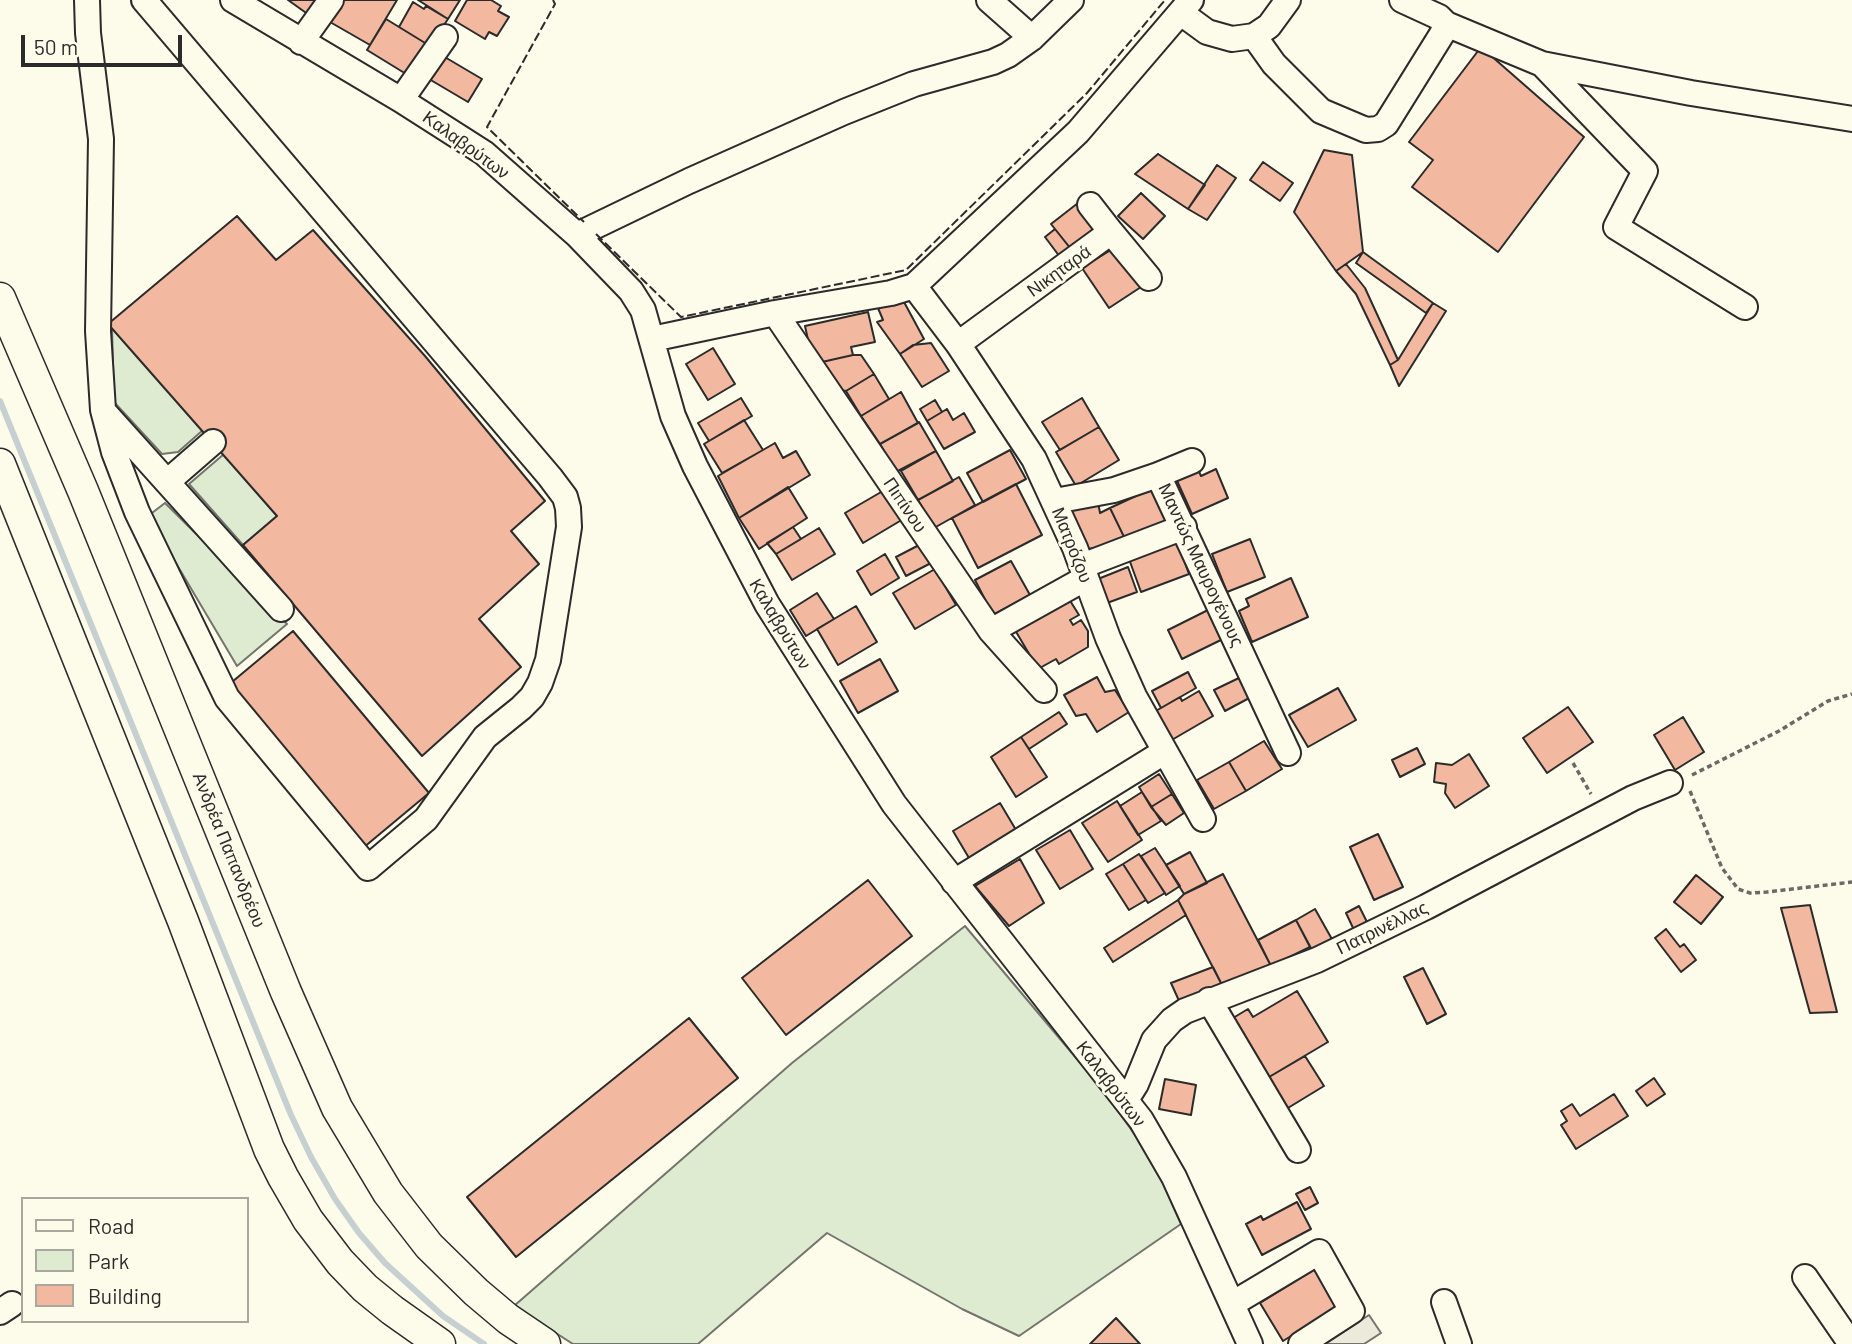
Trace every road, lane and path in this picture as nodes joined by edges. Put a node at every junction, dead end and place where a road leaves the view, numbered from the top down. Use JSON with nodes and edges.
{"nodes":[{"id":1,"x":87,"y":0,"type":"edge"},
{"id":2,"x":144,"y":0,"type":"edge"},
{"id":3,"x":331,"y":0,"type":"edge"},
{"id":4,"x":989,"y":0,"type":"edge"},
{"id":5,"x":1071,"y":0,"type":"edge"},
{"id":6,"x":1288,"y":0,"type":"edge"},
{"id":7,"x":1402,"y":0,"type":"edge"},
{"id":8,"x":241,"y":2,"type":"edge"},
{"id":9,"x":1186,"y":6,"type":"edge"},
{"id":10,"x":1446,"y":24,"type":"junction"},
{"id":11,"x":1254,"y":36,"type":"junction"},
{"id":12,"x":444,"y":37,"type":"dead end"},
{"id":13,"x":1032,"y":38,"type":"junction"},
{"id":14,"x":301,"y":42,"type":"junction"},
{"id":15,"x":1542,"y":64,"type":"junction"},
{"id":16,"x":401,"y":100,"type":"junction"},
{"id":17,"x":1852,"y":118,"type":"edge"},
{"id":18,"x":1090,"y":205,"type":"dead end"},
{"id":19,"x":1111,"y":232,"type":"junction"},
{"id":20,"x":577,"y":234,"type":"junction"},
{"id":21,"x":1149,"y":278,"type":"dead end"},
{"id":22,"x":914,"y":286,"type":"junction"},
{"id":23,"x":0,"y":298,"type":"edge"},
{"id":24,"x":1745,"y":307,"type":"dead end"},
{"id":25,"x":775,"y":313,"type":"junction"},
{"id":26,"x":652,"y":339,"type":"junction"},
{"id":27,"x":958,"y":344,"type":"junction"},
{"id":28,"x":103,"y":410,"type":"junction"},
{"id":29,"x":213,"y":442,"type":"dead end"},
{"id":30,"x":1192,"y":461,"type":"dead end"},
{"id":31,"x":0,"y":464,"type":"edge"},
{"id":32,"x":1158,"y":475,"type":"junction"},
{"id":33,"x":167,"y":482,"type":"junction"},
{"id":34,"x":1055,"y":501,"type":"junction"},
{"id":35,"x":1184,"y":527,"type":"junction"},
{"id":36,"x":1084,"y":572,"type":"junction"},
{"id":37,"x":281,"y":609,"type":"dead end"},
{"id":38,"x":991,"y":631,"type":"junction"},
{"id":39,"x":1044,"y":690,"type":"dead end"},
{"id":40,"x":1852,"y":694,"type":"edge"},
{"id":41,"x":1164,"y":751,"type":"junction"},
{"id":42,"x":1288,"y":752,"type":"dead end"},
{"id":43,"x":1573,"y":762,"type":"dead end"},
{"id":44,"x":1678,"y":780,"type":"junction"},
{"id":45,"x":1592,"y":797,"type":"dead end"},
{"id":46,"x":1203,"y":819,"type":"dead end"},
{"id":47,"x":954,"y":882,"type":"junction"},
{"id":48,"x":1852,"y":883,"type":"edge"},
{"id":49,"x":1209,"y":1000,"type":"junction"},
{"id":50,"x":1125,"y":1100,"type":"junction"},
{"id":51,"x":1298,"y":1150,"type":"dead end"},
{"id":52,"x":1805,"y":1277,"type":"dead end"},
{"id":53,"x":1444,"y":1302,"type":"dead end"},
{"id":54,"x":1232,"y":1304,"type":"junction"},
{"id":55,"x":440,"y":1344,"type":"edge"},
{"id":56,"x":545,"y":1344,"type":"edge"},
{"id":57,"x":1250,"y":1344,"type":"edge"},
{"id":58,"x":1301,"y":1344,"type":"edge"},
{"id":59,"x":1459,"y":1344,"type":"edge"},
{"id":60,"x":1851,"y":1344,"type":"edge"}],
"edges":[{"from":1,"to":28,"type":"street"},
{"from":2,"to":28,"type":"street"},
{"from":3,"to":14,"type":"street"},
{"from":4,"to":13,"type":"street"},
{"from":5,"to":13,"type":"street"},
{"from":6,"to":11,"type":"street"},
{"from":7,"to":10,"type":"street"},
{"from":8,"to":14,"type":"street","name":"Καλαβρύτων"},
{"from":9,"to":11,"type":"street"},
{"from":9,"to":22,"type":"street"},
{"from":10,"to":11,"type":"street"},
{"from":10,"to":15,"type":"street"},
{"from":12,"to":16,"type":"street"},
{"from":13,"to":20,"type":"street"},
{"from":14,"to":16,"type":"street","name":"Καλαβρύτων"},
{"from":15,"to":17,"type":"street"},
{"from":15,"to":24,"type":"street"},
{"from":16,"to":20,"type":"street","name":"Καλαβρύτων"},
{"from":18,"to":19,"type":"street"},
{"from":19,"to":21,"type":"street"},
{"from":19,"to":27,"type":"street","name":"Νικηταρά"},
{"from":20,"to":26,"type":"street","name":"Καλαβρύτων"},
{"from":22,"to":25,"type":"street"},
{"from":22,"to":27,"type":"street","name":"Ματρόζου"},
{"from":23,"to":56,"type":"main road","name":"Ανδρέα Παπανδρέου"},
{"from":25,"to":26,"type":"street"},
{"from":25,"to":38,"type":"street","name":"Πιπίνου"},
{"from":26,"to":47,"type":"street","name":"Καλαβρύτων"},
{"from":27,"to":34,"type":"street","name":"Ματρόζου"},
{"from":28,"to":33,"type":"street"},
{"from":29,"to":33,"type":"street"},
{"from":30,"to":32,"type":"street"},
{"from":31,"to":55,"type":"main road"},
{"from":32,"to":34,"type":"street","name":"Μαντώς Μαυρογένους"},
{"from":32,"to":35,"type":"street","name":"Μαντώς Μαυρογένους"},
{"from":33,"to":37,"type":"street"},
{"from":34,"to":36,"type":"street","name":"Ματρόζου"},
{"from":35,"to":36,"type":"street"},
{"from":35,"to":42,"type":"street","name":"Μαντώς Μαυρογένους"},
{"from":36,"to":38,"type":"street"},
{"from":36,"to":41,"type":"street","name":"Ματρόζου"},
{"from":38,"to":39,"type":"street","name":"Πιπίνου"},
{"from":40,"to":44,"type":"path"},
{"from":41,"to":46,"type":"street","name":"Ματρόζου"},
{"from":41,"to":47,"type":"street"},
{"from":43,"to":45,"type":"path"},
{"from":44,"to":48,"type":"path"},
{"from":44,"to":49,"type":"street","name":"Πατρινέλλας"},
{"from":47,"to":50,"type":"street","name":"Καλαβρύτων"},
{"from":49,"to":50,"type":"street","name":"Πατρινέλλας"},
{"from":49,"to":51,"type":"street"},
{"from":50,"to":54,"type":"street","name":"Καλαβρύτων"},
{"from":52,"to":60,"type":"street"},
{"from":53,"to":59,"type":"street"},
{"from":54,"to":57,"type":"street","name":"Καλαβρύτων"},
{"from":54,"to":58,"type":"street"}]}
